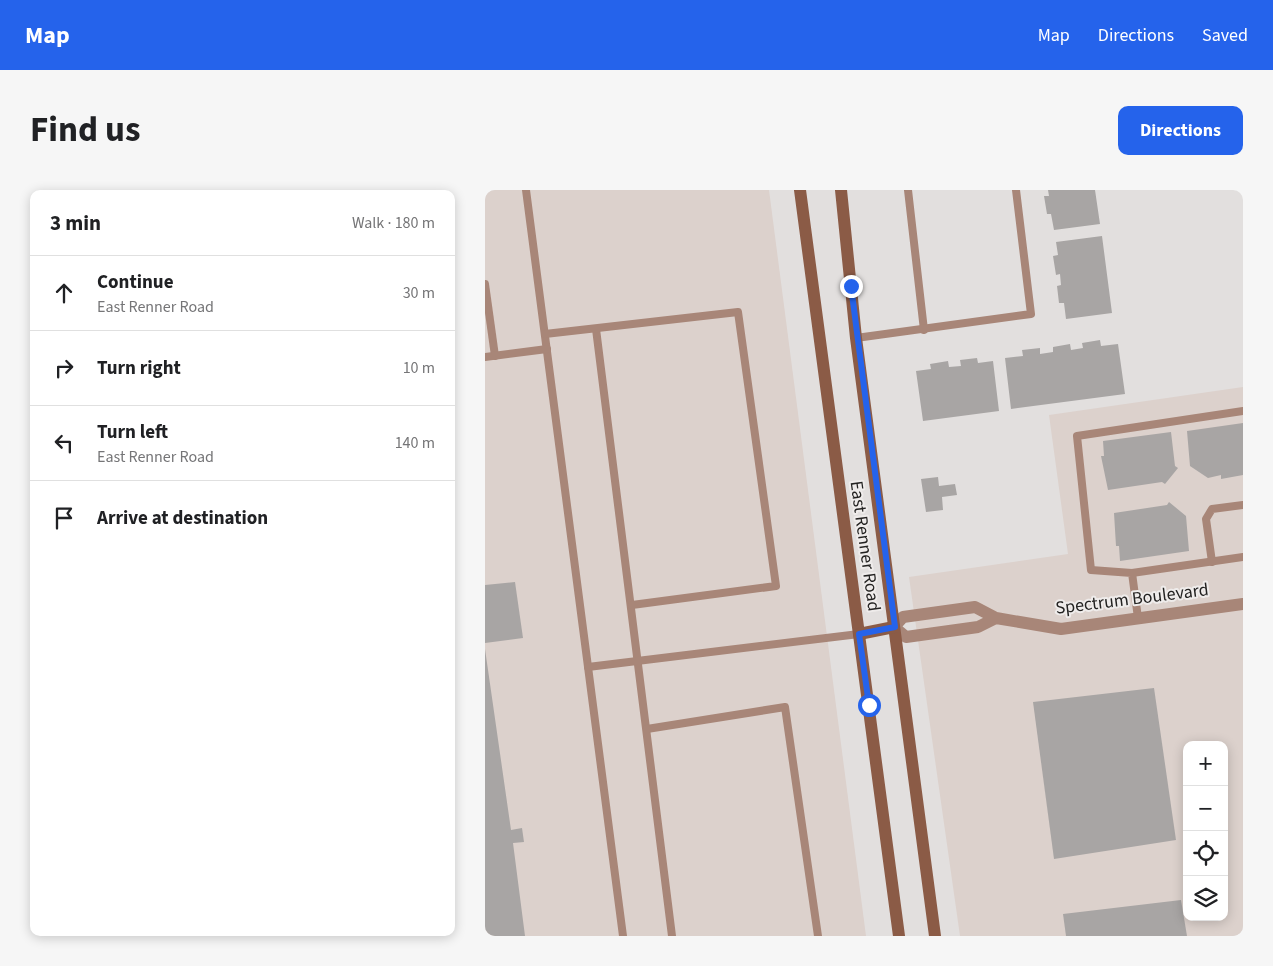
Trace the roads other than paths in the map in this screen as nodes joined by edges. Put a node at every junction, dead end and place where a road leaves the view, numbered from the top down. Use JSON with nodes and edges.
{"nodes":[{"id":1,"x":526,"y":190,"type":"edge"},
{"id":2,"x":800,"y":190,"type":"edge"},
{"id":3,"x":841,"y":190,"type":"edge"},
{"id":4,"x":908,"y":190,"type":"edge"},
{"id":5,"x":1016,"y":190,"type":"edge"},
{"id":6,"x":485,"y":284,"type":"edge"},
{"id":7,"x":596,"y":329,"type":"junction"},
{"id":8,"x":924,"y":330,"type":"junction"},
{"id":9,"x":545,"y":334,"type":"junction"},
{"id":10,"x":856,"y":338,"type":"junction"},
{"id":11,"x":547,"y":349,"type":"junction"},
{"id":12,"x":495,"y":356,"type":"junction"},
{"id":13,"x":485,"y":357,"type":"edge"},
{"id":14,"x":1243,"y":411,"type":"edge"},
{"id":15,"x":1243,"y":506,"type":"edge"},
{"id":16,"x":1243,"y":557,"type":"edge"},
{"id":17,"x":1212,"y":562,"type":"junction"},
{"id":18,"x":1132,"y":573,"type":"junction"},
{"id":19,"x":1243,"y":604,"type":"edge"},
{"id":20,"x":632,"y":605,"type":"junction"},
{"id":21,"x":996,"y":618,"type":"junction"},
{"id":22,"x":1138,"y":618,"type":"junction"},
{"id":23,"x":895,"y":627,"type":"junction"},
{"id":24,"x":859,"y":634,"type":"junction"},
{"id":25,"x":639,"y":660,"type":"junction"},
{"id":26,"x":588,"y":667,"type":"junction"},
{"id":27,"x":647,"y":729,"type":"junction"},
{"id":28,"x":623,"y":936,"type":"edge"},
{"id":29,"x":672,"y":936,"type":"edge"},
{"id":30,"x":818,"y":936,"type":"edge"},
{"id":31,"x":899,"y":936,"type":"edge"},
{"id":32,"x":935,"y":936,"type":"edge"}],
"edges":[{"from":1,"to":9,"type":"lane"},
{"from":2,"to":24,"type":"main road","name":"East Renner Road"},
{"from":3,"to":10,"type":"main road","name":"East Renner Road"},
{"from":4,"to":8,"type":"lane"},
{"from":5,"to":8,"type":"lane"},
{"from":6,"to":12,"type":"lane"},
{"from":7,"to":9,"type":"lane"},
{"from":7,"to":20,"type":"lane"},
{"from":7,"to":20,"type":"lane"},
{"from":8,"to":10,"type":"lane"},
{"from":9,"to":11,"type":"lane"},
{"from":10,"to":23,"type":"main road","name":"East Renner Road"},
{"from":11,"to":12,"type":"lane"},
{"from":11,"to":26,"type":"lane"},
{"from":12,"to":13,"type":"lane"},
{"from":14,"to":18,"type":"lane"},
{"from":15,"to":17,"type":"lane"},
{"from":16,"to":17,"type":"lane"},
{"from":17,"to":18,"type":"lane"},
{"from":18,"to":22,"type":"lane"},
{"from":19,"to":22,"type":"street","name":"Spectrum Boulevard"},
{"from":20,"to":25,"type":"lane"},
{"from":21,"to":22,"type":"street","name":"Spectrum Boulevard"},
{"from":21,"to":23,"type":"street"},
{"from":21,"to":23,"type":"street","name":"Spectrum Boulevard"},
{"from":23,"to":24,"type":"main road"},
{"from":23,"to":32,"type":"main road","name":"East Renner Road"},
{"from":24,"to":25,"type":"lane"},
{"from":24,"to":31,"type":"main road","name":"East Renner Road"},
{"from":25,"to":26,"type":"lane"},
{"from":25,"to":27,"type":"lane"},
{"from":26,"to":28,"type":"lane"},
{"from":27,"to":29,"type":"lane"},
{"from":27,"to":30,"type":"lane"}]}
